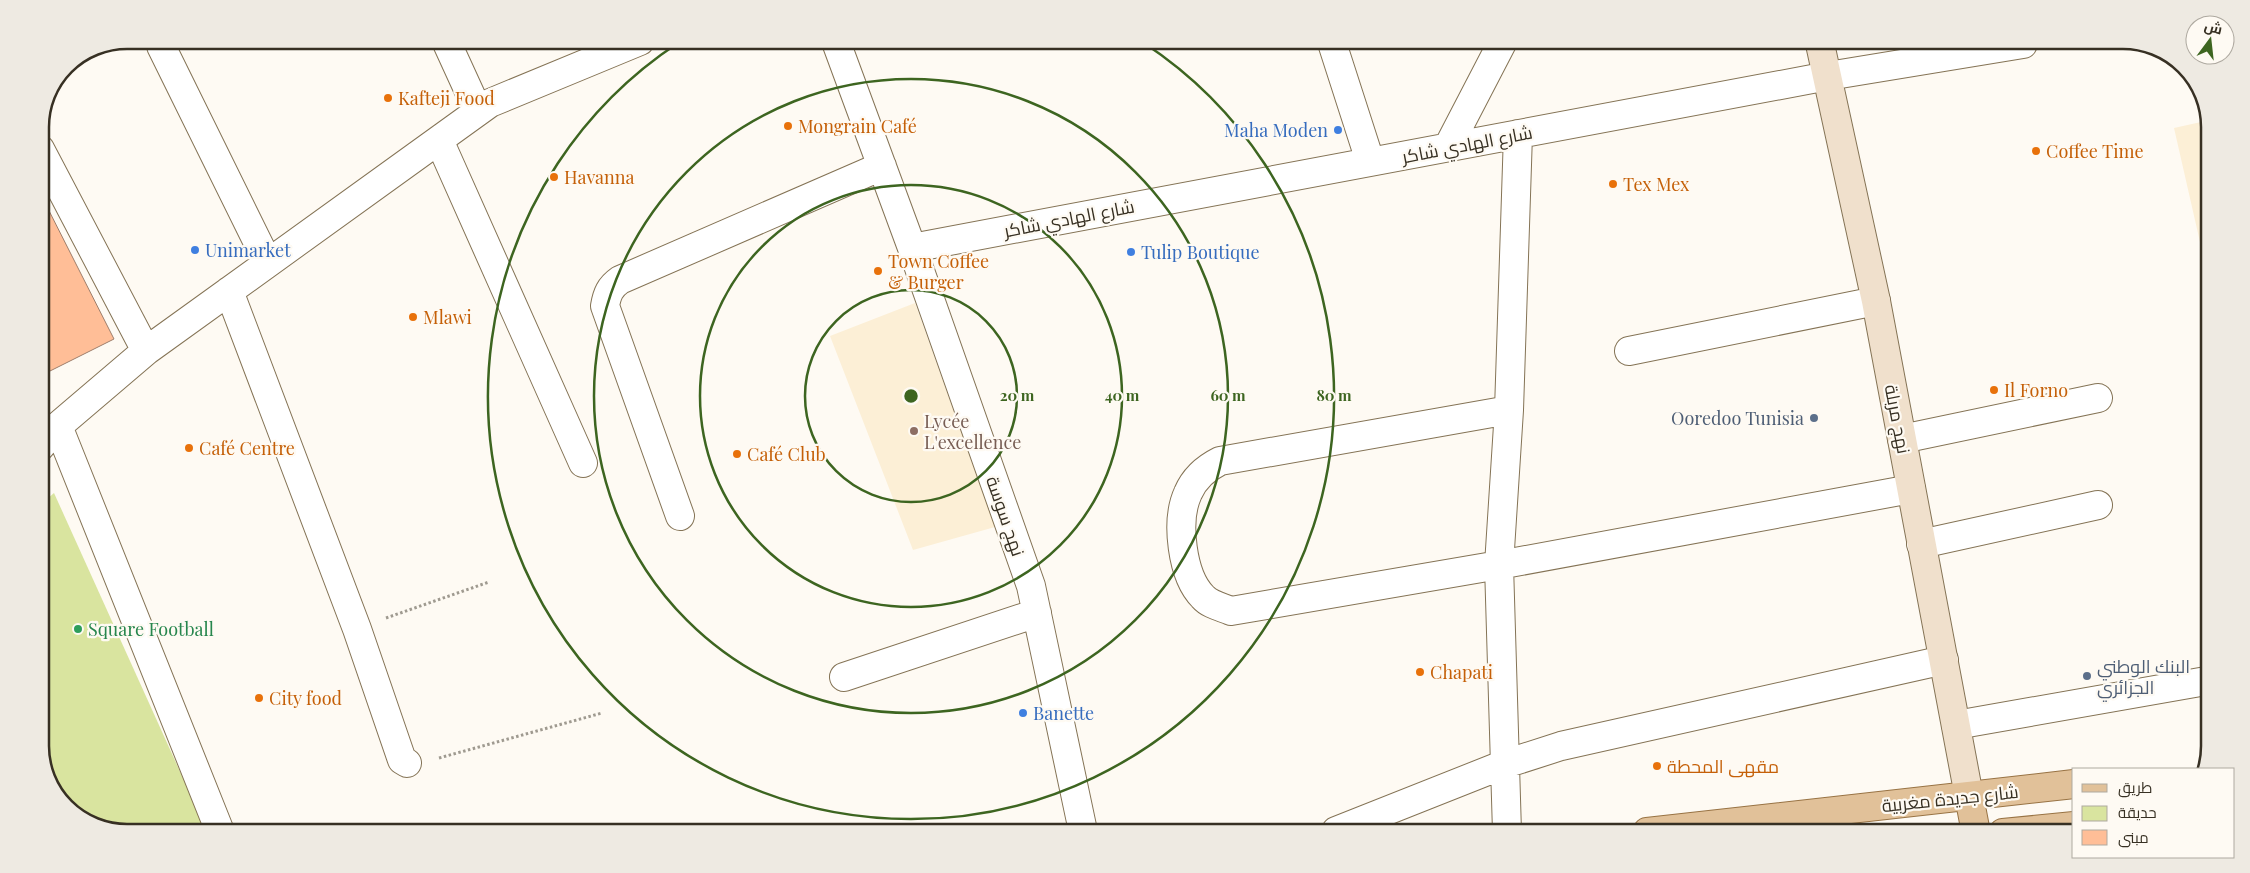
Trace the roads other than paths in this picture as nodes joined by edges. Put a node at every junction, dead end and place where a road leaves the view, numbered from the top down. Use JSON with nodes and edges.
{"nodes":[{"id":1,"x":162,"y":49,"type":"edge"},
{"id":2,"x":450,"y":49,"type":"edge"},
{"id":3,"x":621,"y":49,"type":"edge"},
{"id":4,"x":839,"y":49,"type":"edge"},
{"id":5,"x":1334,"y":49,"type":"edge"},
{"id":6,"x":1499,"y":49,"type":"edge"},
{"id":7,"x":1821,"y":49,"type":"edge"},
{"id":8,"x":1993,"y":49,"type":"edge"},
{"id":9,"x":1828,"y":76,"type":"junction"},
{"id":10,"x":478,"y":111,"type":"junction"},
{"id":11,"x":1518,"y":134,"type":"junction"},
{"id":12,"x":439,"y":140,"type":"junction"},
{"id":13,"x":1448,"y":147,"type":"junction"},
{"id":14,"x":1370,"y":162,"type":"junction"},
{"id":15,"x":49,"y":166,"type":"edge"},
{"id":16,"x":882,"y":166,"type":"junction"},
{"id":17,"x":912,"y":248,"type":"junction"},
{"id":18,"x":268,"y":263,"type":"junction"},
{"id":19,"x":229,"y":291,"type":"junction"},
{"id":20,"x":1876,"y":301,"type":"junction"},
{"id":21,"x":1629,"y":351,"type":"dead end"},
{"id":22,"x":146,"y":352,"type":"junction"},
{"id":23,"x":2098,"y":398,"type":"dead end"},
{"id":24,"x":1509,"y":410,"type":"junction"},
{"id":25,"x":58,"y":426,"type":"junction"},
{"id":26,"x":49,"y":436,"type":"edge"},
{"id":27,"x":1902,"y":440,"type":"junction"},
{"id":28,"x":582,"y":463,"type":"dead end"},
{"id":29,"x":1911,"y":489,"type":"junction"},
{"id":30,"x":2098,"y":505,"type":"dead end"},
{"id":31,"x":680,"y":516,"type":"dead end"},
{"id":32,"x":1922,"y":544,"type":"junction"},
{"id":33,"x":1499,"y":565,"type":"junction"},
{"id":34,"x":1037,"y":613,"type":"junction"},
{"id":35,"x":1944,"y":660,"type":"junction"},
{"id":36,"x":844,"y":677,"type":"dead end"},
{"id":37,"x":2201,"y":682,"type":"edge"},
{"id":38,"x":1956,"y":725,"type":"junction"},
{"id":39,"x":407,"y":763,"type":"road end"},
{"id":40,"x":1504,"y":764,"type":"junction"},
{"id":41,"x":2072,"y":784,"type":"edge"},
{"id":42,"x":1969,"y":796,"type":"junction"},
{"id":43,"x":217,"y":824,"type":"edge"},
{"id":44,"x":1081,"y":824,"type":"edge"},
{"id":45,"x":1354,"y":824,"type":"edge"},
{"id":46,"x":1507,"y":824,"type":"edge"},
{"id":47,"x":1719,"y":824,"type":"edge"},
{"id":48,"x":1974,"y":824,"type":"edge"}],
"edges":[{"from":1,"to":18,"type":"street"},
{"from":2,"to":10,"type":"street"},
{"from":3,"to":10,"type":"street"},
{"from":4,"to":16,"type":"street","name":"نهج سوسة"},
{"from":5,"to":14,"type":"street"},
{"from":6,"to":13,"type":"street"},
{"from":7,"to":9,"type":"main road","name":"نهج مربلة"},
{"from":8,"to":9,"type":"street","name":"شارع الهادي شاكر"},
{"from":9,"to":11,"type":"street","name":"شارع الهادي شاكر"},
{"from":9,"to":20,"type":"main road","name":"نهج مربلة"},
{"from":10,"to":12,"type":"street"},
{"from":11,"to":13,"type":"street","name":"شارع الهادي شاكر"},
{"from":11,"to":24,"type":"street"},
{"from":12,"to":18,"type":"street"},
{"from":12,"to":28,"type":"street"},
{"from":13,"to":14,"type":"street","name":"شارع الهادي شاكر"},
{"from":14,"to":17,"type":"street","name":"شارع الهادي شاكر"},
{"from":15,"to":22,"type":"street"},
{"from":16,"to":17,"type":"street","name":"نهج سوسة"},
{"from":16,"to":31,"type":"street"},
{"from":17,"to":34,"type":"street","name":"نهج سوسة"},
{"from":18,"to":19,"type":"street"},
{"from":19,"to":22,"type":"street"},
{"from":19,"to":39,"type":"street"},
{"from":20,"to":21,"type":"street"},
{"from":20,"to":27,"type":"main road","name":"نهج مربلة"},
{"from":22,"to":25,"type":"street"},
{"from":23,"to":27,"type":"street"},
{"from":24,"to":33,"type":"street"},
{"from":24,"to":33,"type":"street"},
{"from":25,"to":26,"type":"street"},
{"from":25,"to":43,"type":"street"},
{"from":27,"to":29,"type":"main road","name":"نهج مربلة"},
{"from":29,"to":32,"type":"main road","name":"نهج مربلة"},
{"from":29,"to":33,"type":"street"},
{"from":30,"to":32,"type":"street"},
{"from":32,"to":35,"type":"main road","name":"نهج مربلة"},
{"from":33,"to":40,"type":"street"},
{"from":34,"to":36,"type":"street"},
{"from":34,"to":44,"type":"street","name":"نهج سوسة"},
{"from":35,"to":38,"type":"main road","name":"نهج مربلة"},
{"from":35,"to":40,"type":"street"},
{"from":37,"to":38,"type":"street"},
{"from":38,"to":42,"type":"main road","name":"نهج مربلة"},
{"from":40,"to":45,"type":"street"},
{"from":40,"to":46,"type":"street"},
{"from":41,"to":42,"type":"main road","name":"شارع جديدة مغربية"},
{"from":42,"to":47,"type":"main road","name":"شارع جديدة مغربية"},
{"from":42,"to":48,"type":"main road"}]}
